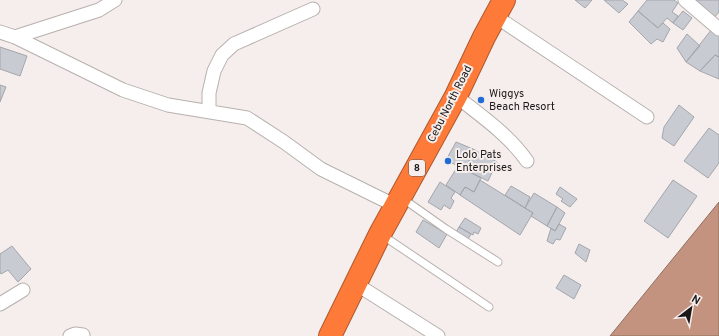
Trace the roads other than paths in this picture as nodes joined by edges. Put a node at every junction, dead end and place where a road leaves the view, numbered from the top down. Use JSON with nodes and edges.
{"nodes":[{"id":1,"x":115,"y":0,"type":"edge"},
{"id":2,"x":685,"y":0,"type":"edge"},
{"id":3,"x":500,"y":8,"type":"edge"},
{"id":4,"x":314,"y":9,"type":"dead end"},
{"id":5,"x":719,"y":29,"type":"edge"},
{"id":6,"x":0,"y":32,"type":"edge"},
{"id":7,"x":15,"y":37,"type":"junction"},
{"id":8,"x":456,"y":96,"type":"junction"},
{"id":9,"x":210,"y":111,"type":"junction"},
{"id":10,"x":647,"y":117,"type":"dead end"},
{"id":11,"x":527,"y":161,"type":"dead end"},
{"id":12,"x":398,"y":201,"type":"junction"},
{"id":13,"x":380,"y":234,"type":"junction"},
{"id":14,"x":498,"y":262,"type":"dead end"},
{"id":15,"x":356,"y":284,"type":"junction"},
{"id":16,"x":23,"y":290,"type":"dead end"},
{"id":17,"x":0,"y":304,"type":"edge"},
{"id":18,"x":488,"y":307,"type":"dead end"},
{"id":19,"x":84,"y":335,"type":"dead end"},
{"id":20,"x":70,"y":336,"type":"edge"},
{"id":21,"x":330,"y":336,"type":"edge"},
{"id":22,"x":438,"y":336,"type":"edge"}],
"edges":[{"from":1,"to":7,"type":"street"},
{"from":2,"to":5,"type":"street"},
{"from":3,"to":8,"type":"highway","name":"Cebu North Road","number":"8"},
{"from":3,"to":10,"type":"street"},
{"from":4,"to":9,"type":"street"},
{"from":6,"to":7,"type":"street"},
{"from":7,"to":9,"type":"street"},
{"from":8,"to":11,"type":"street"},
{"from":8,"to":12,"type":"highway","name":"Cebu North Road","number":"8"},
{"from":9,"to":12,"type":"street"},
{"from":12,"to":13,"type":"highway","name":"Cebu North Road","number":"8"},
{"from":12,"to":14,"type":"lane"},
{"from":13,"to":15,"type":"highway","name":"Cebu North Road","number":"8"},
{"from":13,"to":18,"type":"lane"},
{"from":15,"to":21,"type":"highway","name":"Cebu North Road","number":"8"},
{"from":15,"to":22,"type":"street"},
{"from":16,"to":17,"type":"street"},
{"from":19,"to":20,"type":"street"}]}
